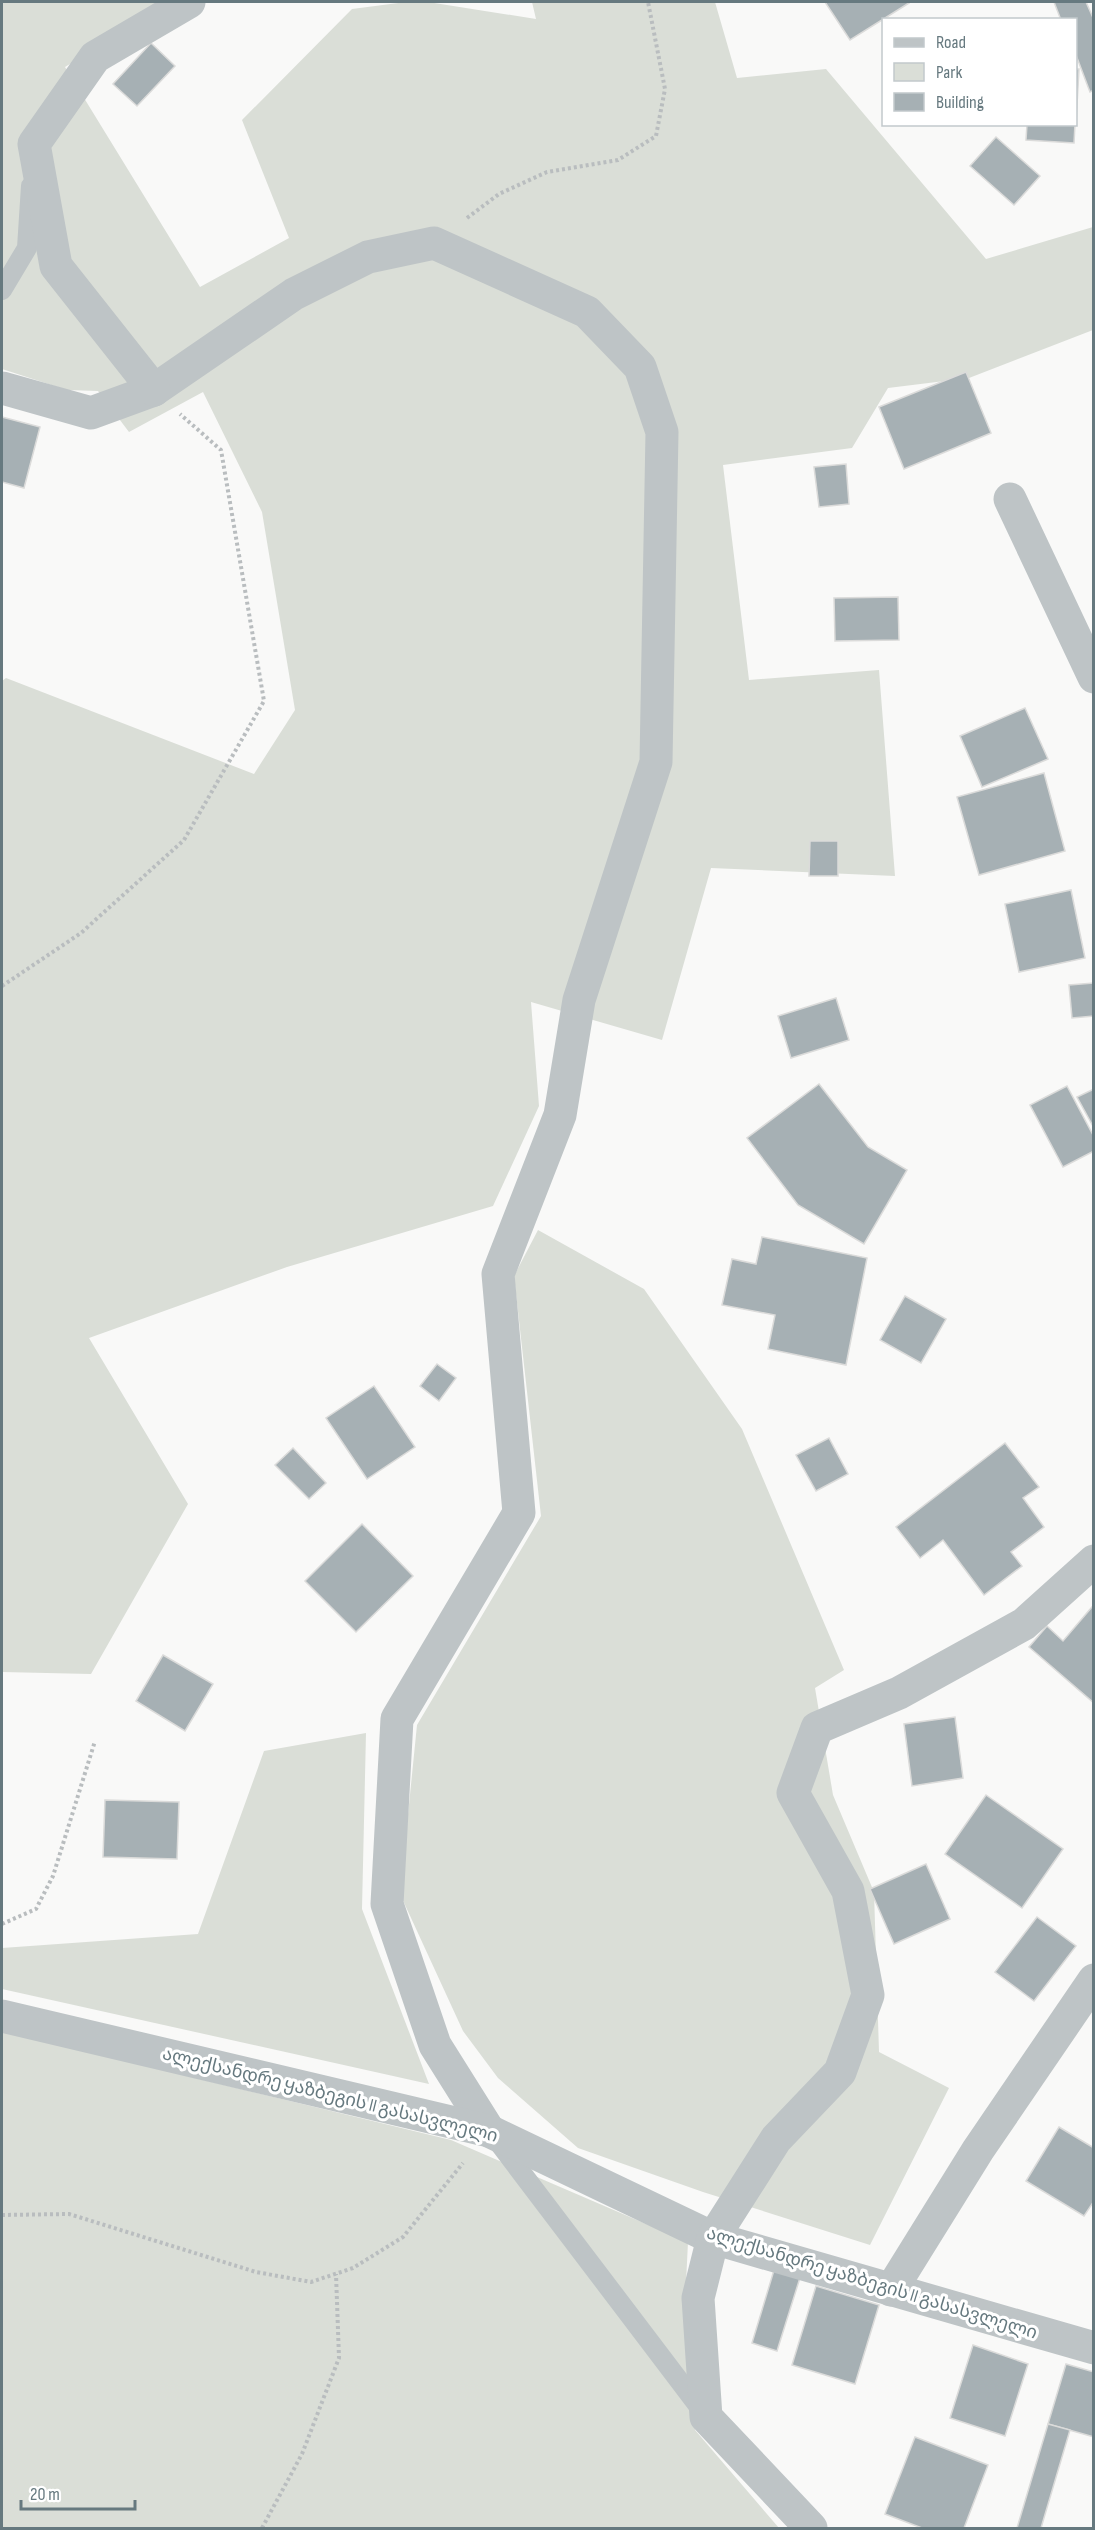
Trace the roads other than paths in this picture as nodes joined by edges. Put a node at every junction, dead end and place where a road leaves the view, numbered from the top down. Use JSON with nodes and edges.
{"nodes":[{"id":1,"x":189,"y":2,"type":"edge"},
{"id":2,"x":34,"y":144,"type":"junction"},
{"id":3,"x":2,"y":290,"type":"edge"},
{"id":4,"x":2,"y":388,"type":"edge"},
{"id":5,"x":154,"y":390,"type":"junction"},
{"id":6,"x":1010,"y":499,"type":"dead end"},
{"id":7,"x":1094,"y":677,"type":"edge"},
{"id":8,"x":1094,"y":1562,"type":"edge"},
{"id":9,"x":1094,"y":1980,"type":"edge"},
{"id":10,"x":2,"y":2016,"type":"edge"},
{"id":11,"x":489,"y":2131,"type":"junction"},
{"id":12,"x":713,"y":2238,"type":"junction"},
{"id":13,"x":891,"y":2290,"type":"junction"},
{"id":14,"x":1094,"y":2348,"type":"edge"},
{"id":15,"x":706,"y":2416,"type":"junction"},
{"id":16,"x":811,"y":2529,"type":"edge"}],
"edges":[{"from":1,"to":2,"type":"street"},
{"from":2,"to":3,"type":"lane"},
{"from":2,"to":5,"type":"street"},
{"from":4,"to":5,"type":"street"},
{"from":5,"to":11,"type":"street"},
{"from":6,"to":7,"type":"street"},
{"from":8,"to":12,"type":"street"},
{"from":9,"to":13,"type":"street"},
{"from":10,"to":11,"type":"street","name":"ალექსანდრე ყაზბეგის II გასასვლელი"},
{"from":11,"to":12,"type":"street","name":"ალექსანდრე ყაზბეგის II გასასვლელი"},
{"from":11,"to":15,"type":"lane"},
{"from":12,"to":13,"type":"street","name":"ალექსანდრე ყაზბეგის II გასასვლელი"},
{"from":12,"to":15,"type":"street"},
{"from":13,"to":14,"type":"street","name":"ალექსანდრე ყაზბეგის II გასასვლელი"},
{"from":15,"to":16,"type":"street"}]}
